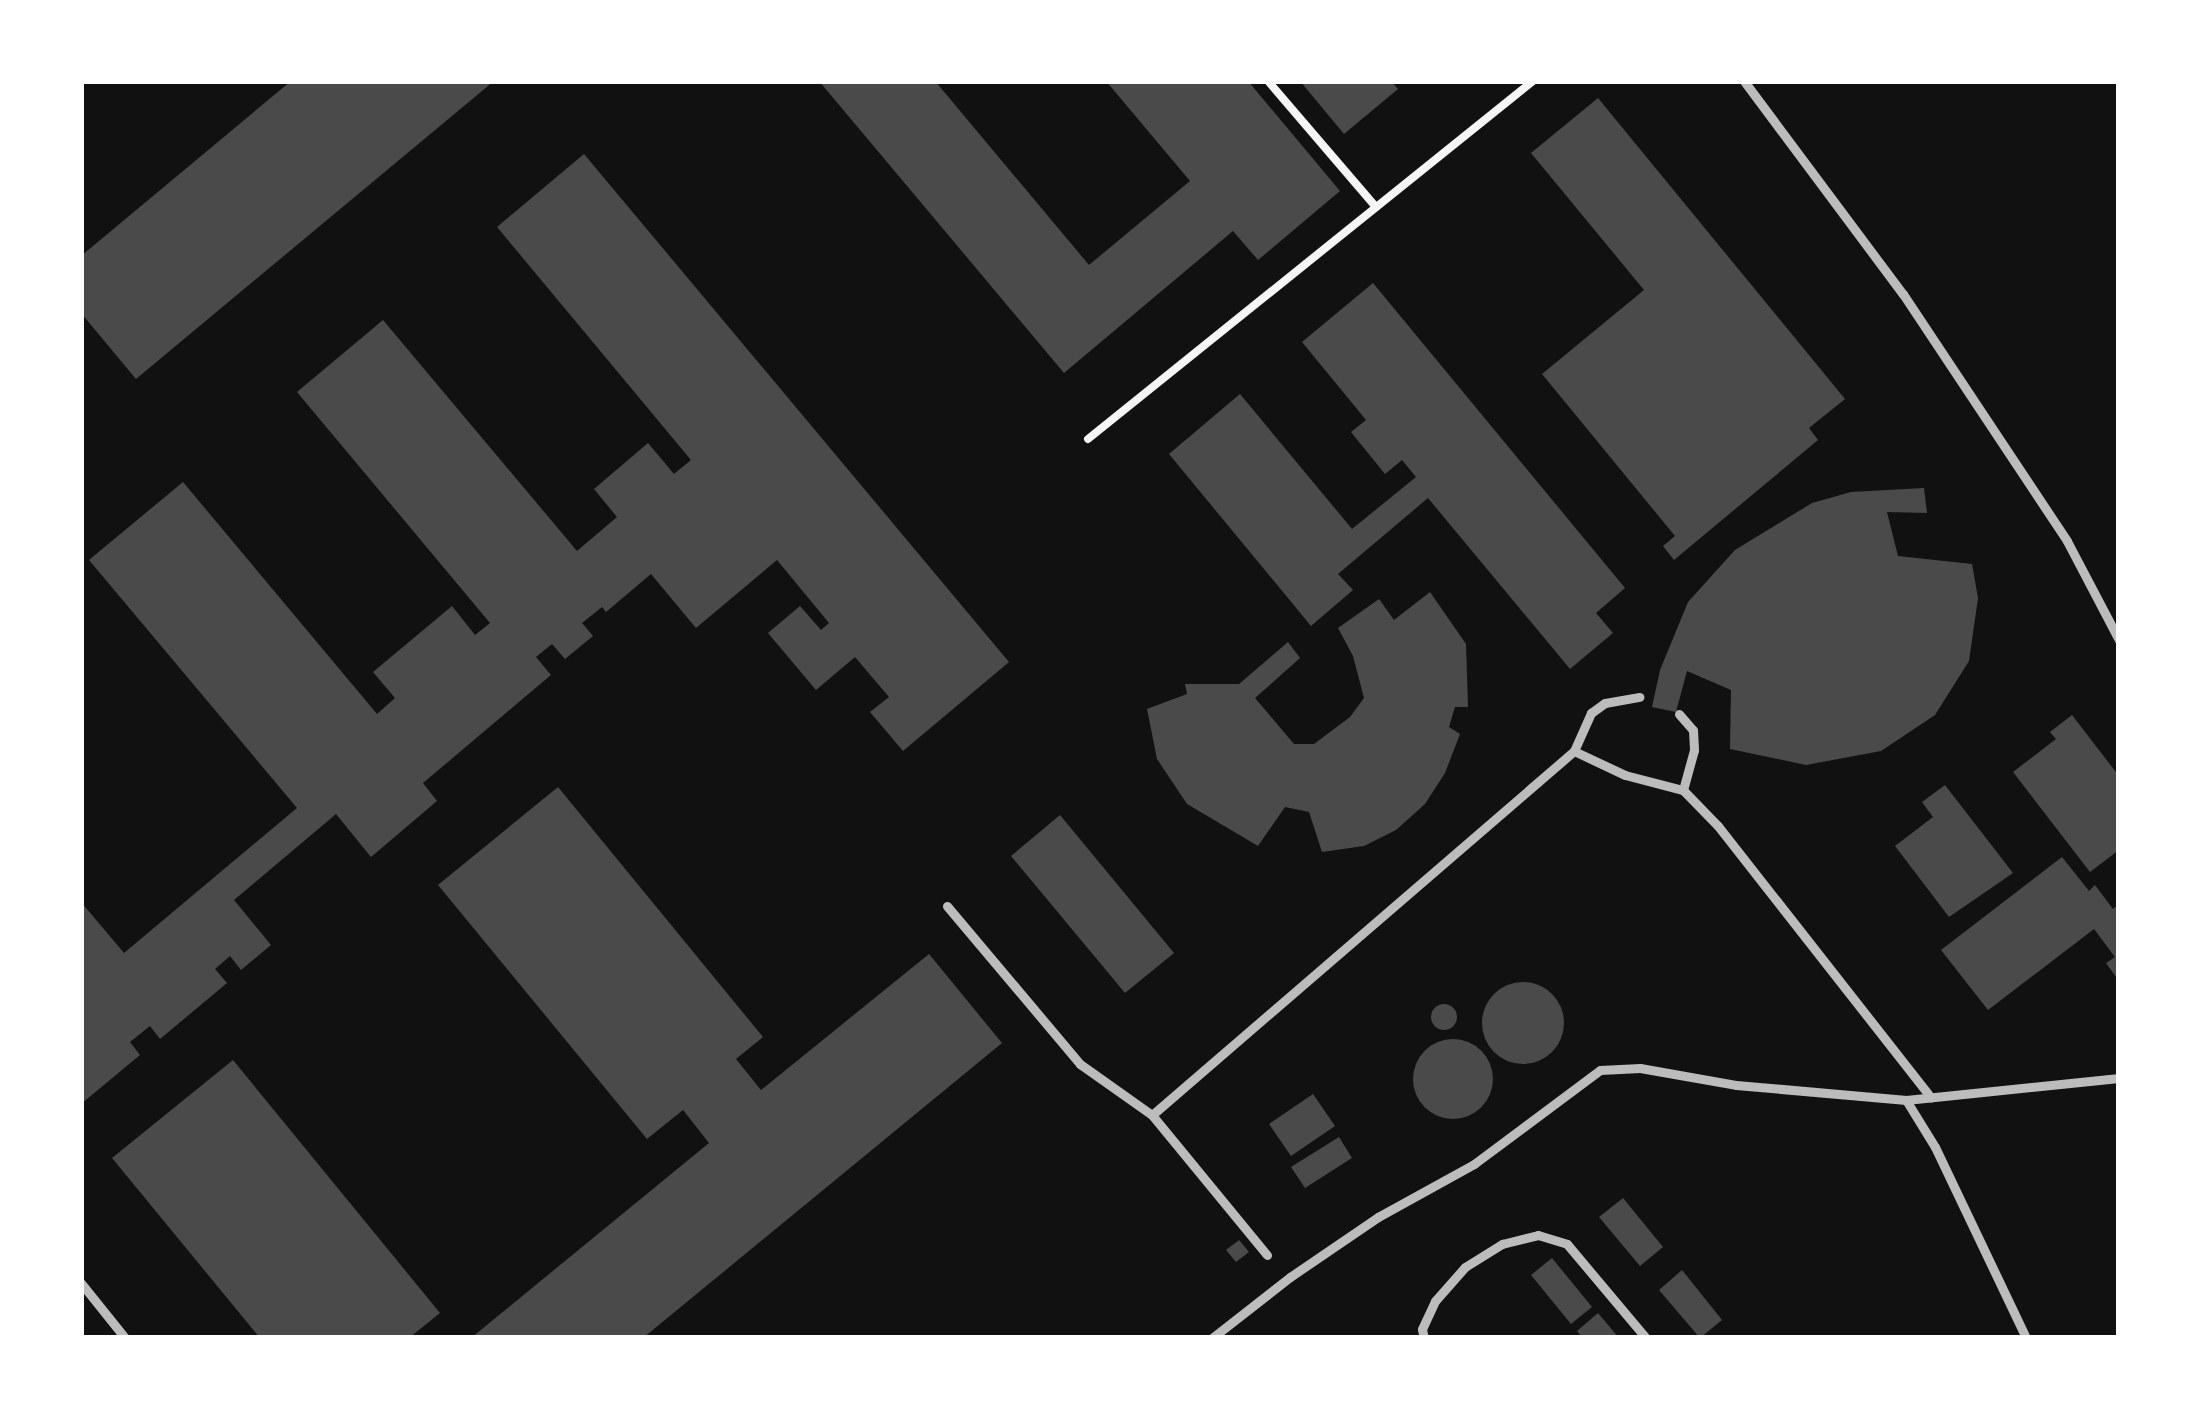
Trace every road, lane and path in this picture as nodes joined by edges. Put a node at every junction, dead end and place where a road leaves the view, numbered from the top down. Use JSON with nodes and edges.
{"nodes":[{"id":1,"x":1268,"y":81,"type":"edge"},
{"id":2,"x":1533,"y":81,"type":"edge"},
{"id":3,"x":1744,"y":81,"type":"edge"},
{"id":4,"x":1376,"y":207,"type":"junction"},
{"id":5,"x":1088,"y":439,"type":"dead end"},
{"id":6,"x":2119,"y":640,"type":"edge"},
{"id":7,"x":1639,"y":697,"type":"dead end"},
{"id":8,"x":1679,"y":714,"type":"dead end"},
{"id":9,"x":1574,"y":751,"type":"junction"},
{"id":10,"x":1683,"y":790,"type":"junction"},
{"id":11,"x":947,"y":906,"type":"dead end"},
{"id":12,"x":2119,"y":1078,"type":"edge"},
{"id":13,"x":1931,"y":1098,"type":"junction"},
{"id":14,"x":1906,"y":1100,"type":"junction"},
{"id":15,"x":1153,"y":1115,"type":"junction"},
{"id":16,"x":1267,"y":1255,"type":"dead end"},
{"id":17,"x":81,"y":1283,"type":"edge"},
{"id":18,"x":125,"y":1338,"type":"edge"},
{"id":19,"x":1212,"y":1338,"type":"edge"},
{"id":20,"x":1424,"y":1338,"type":"edge"},
{"id":21,"x":1646,"y":1338,"type":"edge"},
{"id":22,"x":2026,"y":1338,"type":"edge"}],
"edges":[{"from":1,"to":4,"type":"path"},
{"from":2,"to":4,"type":"path"},
{"from":3,"to":6,"type":"lane"},
{"from":4,"to":5,"type":"path"},
{"from":7,"to":9,"type":"lane"},
{"from":8,"to":10,"type":"lane"},
{"from":9,"to":10,"type":"lane"},
{"from":9,"to":15,"type":"lane"},
{"from":10,"to":13,"type":"lane"},
{"from":11,"to":15,"type":"lane"},
{"from":12,"to":13,"type":"lane"},
{"from":13,"to":14,"type":"lane"},
{"from":14,"to":19,"type":"lane"},
{"from":14,"to":22,"type":"lane"},
{"from":15,"to":16,"type":"lane"},
{"from":17,"to":18,"type":"lane"},
{"from":20,"to":21,"type":"lane"}]}
